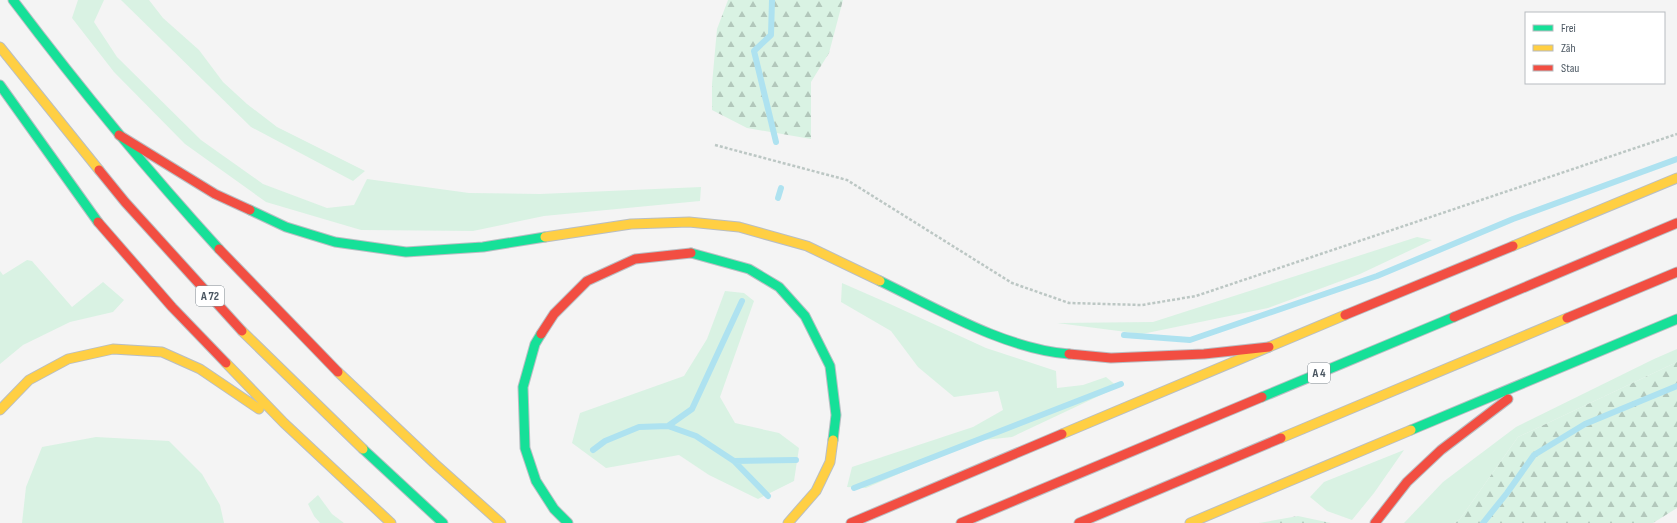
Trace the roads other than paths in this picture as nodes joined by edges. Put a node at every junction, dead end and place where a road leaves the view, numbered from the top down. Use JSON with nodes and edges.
{"nodes":[{"id":1,"x":13,"y":0,"type":"edge"},
{"id":2,"x":0,"y":47,"type":"edge"},
{"id":3,"x":0,"y":85,"type":"edge"},
{"id":4,"x":119,"y":135,"type":"junction"},
{"id":5,"x":1677,"y":178,"type":"edge"},
{"id":6,"x":1677,"y":223,"type":"edge"},
{"id":7,"x":1677,"y":272,"type":"edge"},
{"id":8,"x":1677,"y":319,"type":"edge"},
{"id":9,"x":1269,"y":347,"type":"junction"},
{"id":10,"x":1533,"y":380,"type":"junction"},
{"id":11,"x":0,"y":410,"type":"edge"},
{"id":12,"x":284,"y":423,"type":"junction"},
{"id":13,"x":391,"y":523,"type":"edge"},
{"id":14,"x":443,"y":523,"type":"edge"},
{"id":15,"x":500,"y":523,"type":"edge"},
{"id":16,"x":568,"y":523,"type":"edge"},
{"id":17,"x":788,"y":523,"type":"edge"},
{"id":18,"x":851,"y":523,"type":"edge"},
{"id":19,"x":961,"y":523,"type":"edge"},
{"id":20,"x":1079,"y":523,"type":"edge"},
{"id":21,"x":1190,"y":523,"type":"edge"},
{"id":22,"x":1375,"y":523,"type":"edge"}],
"edges":[{"from":1,"to":4,"type":"highway"},
{"from":2,"to":14,"type":"highway","number":"A 72"},
{"from":3,"to":12,"type":"highway"},
{"from":4,"to":9,"type":"highway"},
{"from":4,"to":15,"type":"highway"},
{"from":5,"to":9,"type":"highway"},
{"from":6,"to":19,"type":"highway","number":"A 4"},
{"from":7,"to":20,"type":"highway"},
{"from":8,"to":10,"type":"highway"},
{"from":9,"to":18,"type":"highway"},
{"from":10,"to":21,"type":"highway"},
{"from":10,"to":22,"type":"highway"},
{"from":11,"to":12,"type":"highway"},
{"from":12,"to":13,"type":"highway"},
{"from":16,"to":17,"type":"highway"}]}
